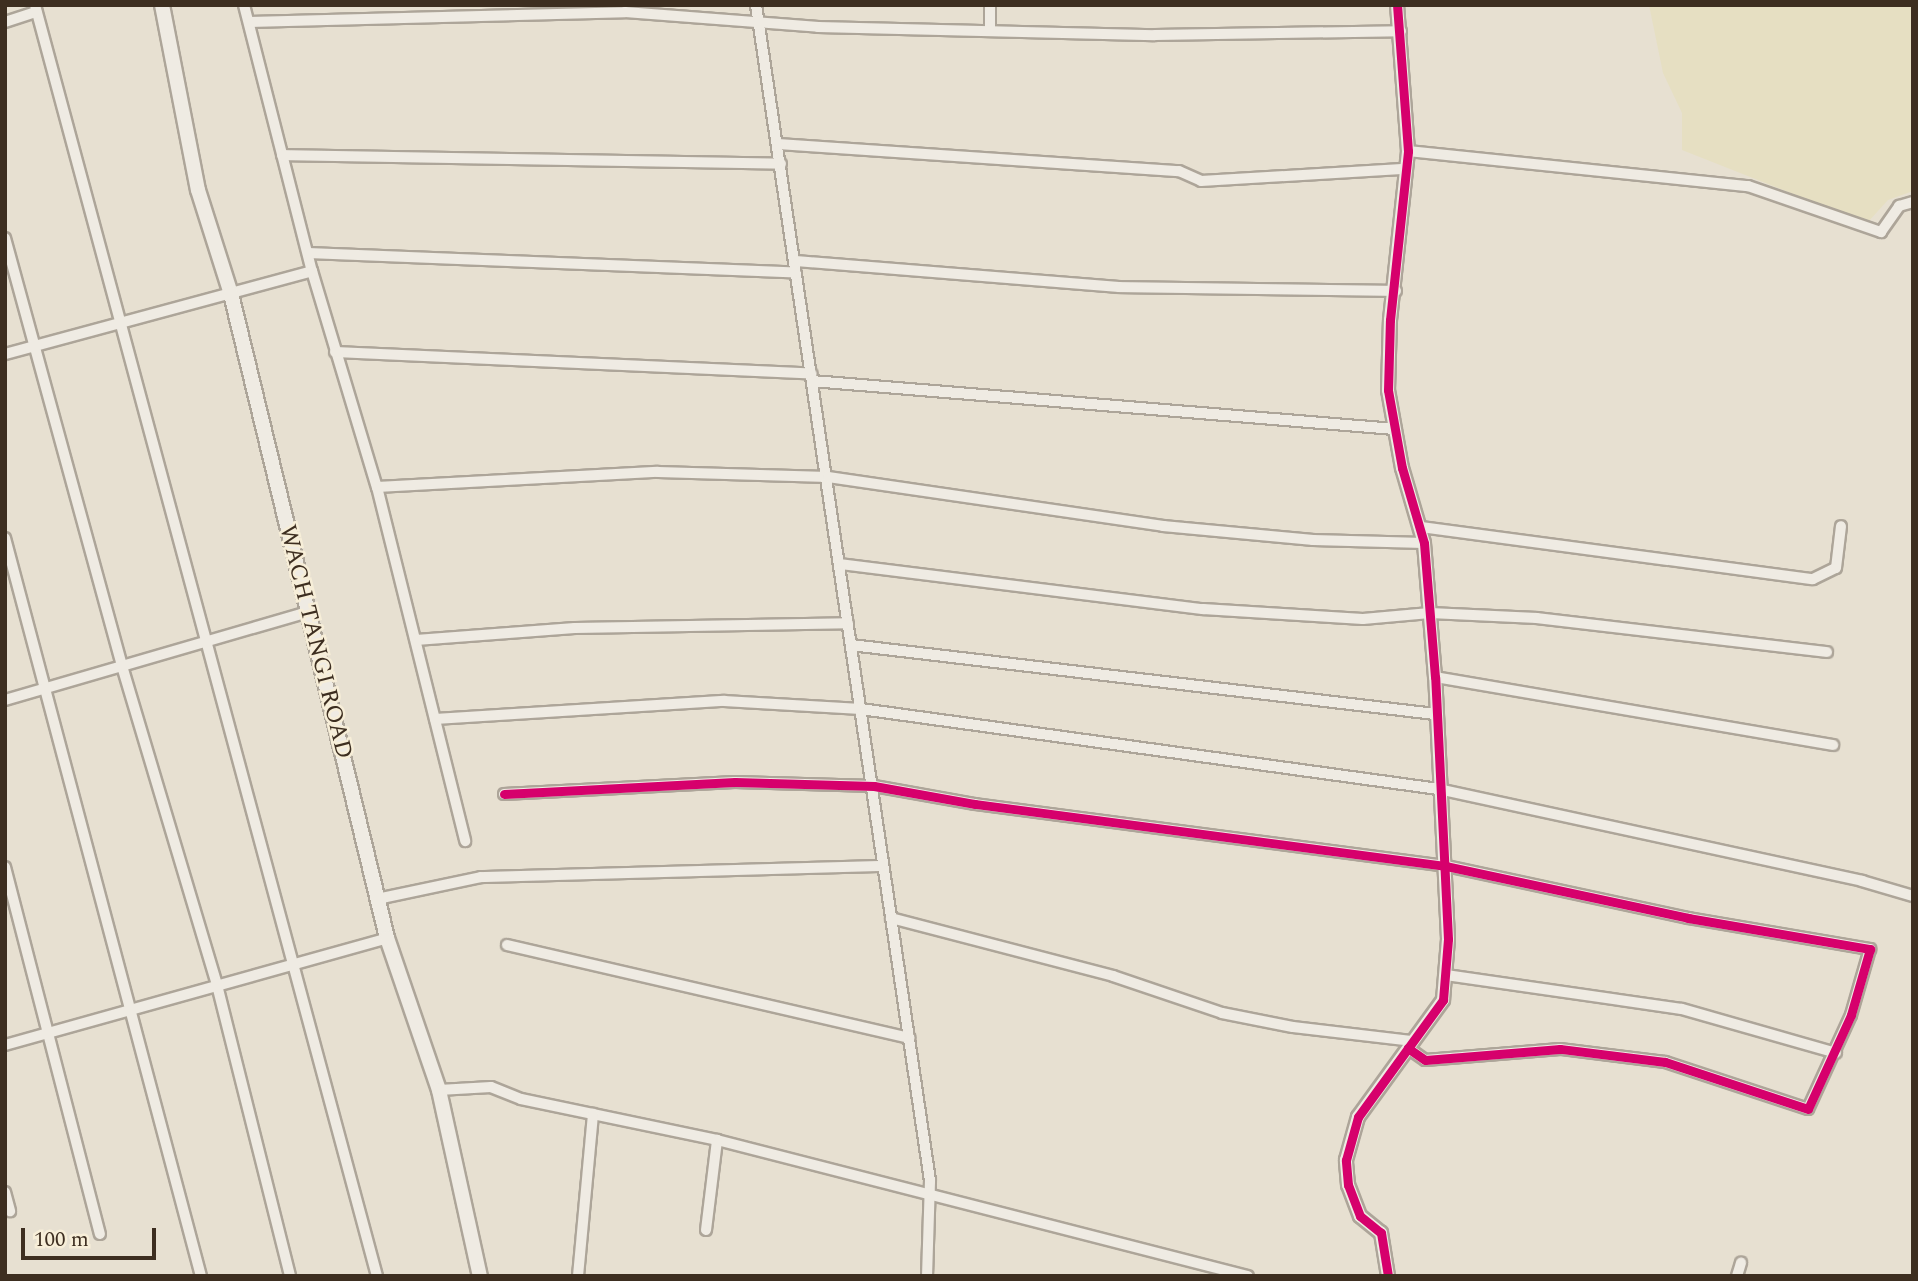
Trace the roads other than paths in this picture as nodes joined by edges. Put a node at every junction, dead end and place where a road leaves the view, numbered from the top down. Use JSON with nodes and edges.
{"nodes":[{"id":1,"x":162,"y":5,"type":"edge"},
{"id":2,"x":244,"y":5,"type":"edge"},
{"id":3,"x":756,"y":5,"type":"edge"},
{"id":4,"x":990,"y":5,"type":"edge"},
{"id":5,"x":1397,"y":5,"type":"edge"},
{"id":6,"x":36,"y":8,"type":"edge"},
{"id":7,"x":5,"y":22,"type":"edge"},
{"id":8,"x":249,"y":22,"type":"junction"},
{"id":9,"x":759,"y":22,"type":"junction"},
{"id":10,"x":990,"y":30,"type":"junction"},
{"id":11,"x":1401,"y":31,"type":"junction"},
{"id":12,"x":778,"y":144,"type":"junction"},
{"id":13,"x":1408,"y":151,"type":"junction"},
{"id":14,"x":282,"y":155,"type":"junction"},
{"id":15,"x":781,"y":164,"type":"junction"},
{"id":16,"x":1406,"y":169,"type":"junction"},
{"id":17,"x":1913,"y":202,"type":"edge"},
{"id":18,"x":5,"y":239,"type":"edge"},
{"id":19,"x":308,"y":253,"type":"junction"},
{"id":20,"x":796,"y":261,"type":"junction"},
{"id":21,"x":312,"y":271,"type":"junction"},
{"id":22,"x":796,"y":273,"type":"junction"},
{"id":23,"x":1396,"y":291,"type":"junction"},
{"id":24,"x":231,"y":294,"type":"junction"},
{"id":25,"x":121,"y":325,"type":"junction"},
{"id":26,"x":35,"y":347,"type":"junction"},
{"id":27,"x":335,"y":352,"type":"junction"},
{"id":28,"x":5,"y":354,"type":"edge"},
{"id":29,"x":811,"y":377,"type":"junction"},
{"id":30,"x":1395,"y":429,"type":"junction"},
{"id":31,"x":828,"y":477,"type":"junction"},
{"id":32,"x":377,"y":486,"type":"junction"},
{"id":33,"x":1841,"y":526,"type":"dead end"},
{"id":34,"x":1421,"y":527,"type":"junction"},
{"id":35,"x":5,"y":538,"type":"edge"},
{"id":36,"x":1423,"y":543,"type":"junction"},
{"id":37,"x":840,"y":564,"type":"junction"},
{"id":38,"x":308,"y":612,"type":"junction"},
{"id":39,"x":1430,"y":612,"type":"junction"},
{"id":40,"x":848,"y":623,"type":"junction"},
{"id":41,"x":416,"y":640,"type":"junction"},
{"id":42,"x":206,"y":642,"type":"junction"},
{"id":43,"x":851,"y":645,"type":"junction"},
{"id":44,"x":1827,"y":652,"type":"dead end"},
{"id":45,"x":122,"y":666,"type":"junction"},
{"id":46,"x":1435,"y":677,"type":"junction"},
{"id":47,"x":45,"y":689,"type":"junction"},
{"id":48,"x":5,"y":700,"type":"edge"},
{"id":49,"x":861,"y":709,"type":"junction"},
{"id":50,"x":1435,"y":714,"type":"junction"},
{"id":51,"x":435,"y":719,"type":"junction"},
{"id":52,"x":1833,"y":745,"type":"dead end"},
{"id":53,"x":874,"y":786,"type":"junction"},
{"id":54,"x":1438,"y":789,"type":"junction"},
{"id":55,"x":504,"y":794,"type":"dead end"},
{"id":56,"x":465,"y":841,"type":"dead end"},
{"id":57,"x":883,"y":866,"type":"junction"},
{"id":58,"x":1446,"y":866,"type":"junction"},
{"id":59,"x":5,"y":867,"type":"edge"},
{"id":60,"x":1913,"y":896,"type":"edge"},
{"id":61,"x":377,"y":899,"type":"junction"},
{"id":62,"x":891,"y":918,"type":"junction"},
{"id":63,"x":387,"y":938,"type":"junction"},
{"id":64,"x":507,"y":945,"type":"dead end"},
{"id":65,"x":293,"y":964,"type":"junction"},
{"id":66,"x":1446,"y":975,"type":"junction"},
{"id":67,"x":217,"y":985,"type":"junction"},
{"id":68,"x":131,"y":1010,"type":"junction"},
{"id":69,"x":48,"y":1033,"type":"junction"},
{"id":70,"x":909,"y":1038,"type":"junction"},
{"id":71,"x":5,"y":1045,"type":"edge"},
{"id":72,"x":1411,"y":1045,"type":"junction"},
{"id":73,"x":1836,"y":1053,"type":"junction"},
{"id":74,"x":439,"y":1090,"type":"junction"},
{"id":75,"x":593,"y":1114,"type":"junction"},
{"id":76,"x":717,"y":1140,"type":"junction"},
{"id":77,"x":5,"y":1192,"type":"edge"},
{"id":78,"x":929,"y":1194,"type":"junction"},
{"id":79,"x":10,"y":1211,"type":"dead end"},
{"id":80,"x":706,"y":1230,"type":"dead end"},
{"id":81,"x":100,"y":1234,"type":"dead end"},
{"id":82,"x":1741,"y":1263,"type":"dead end"},
{"id":83,"x":201,"y":1276,"type":"edge"},
{"id":84,"x":290,"y":1276,"type":"edge"},
{"id":85,"x":377,"y":1276,"type":"edge"},
{"id":86,"x":480,"y":1276,"type":"edge"},
{"id":87,"x":578,"y":1276,"type":"edge"},
{"id":88,"x":927,"y":1276,"type":"edge"},
{"id":89,"x":1248,"y":1276,"type":"edge"},
{"id":90,"x":1388,"y":1276,"type":"edge"},
{"id":91,"x":1737,"y":1276,"type":"edge"}],
"edges":[{"from":1,"to":24,"type":"main road","name":"WACH TANGI ROAD"},
{"from":2,"to":8,"type":"street"},
{"from":3,"to":9,"type":"street"},
{"from":4,"to":10,"type":"street"},
{"from":5,"to":11,"type":"street"},
{"from":6,"to":7,"type":"street"},
{"from":6,"to":25,"type":"street"},
{"from":8,"to":9,"type":"street"},
{"from":8,"to":14,"type":"street"},
{"from":9,"to":10,"type":"street"},
{"from":9,"to":12,"type":"street"},
{"from":10,"to":11,"type":"street"},
{"from":11,"to":13,"type":"street"},
{"from":12,"to":15,"type":"street"},
{"from":12,"to":16,"type":"street"},
{"from":13,"to":16,"type":"street"},
{"from":13,"to":17,"type":"street"},
{"from":14,"to":15,"type":"street"},
{"from":14,"to":19,"type":"street"},
{"from":15,"to":20,"type":"street"},
{"from":16,"to":23,"type":"street"},
{"from":18,"to":26,"type":"street"},
{"from":19,"to":21,"type":"street"},
{"from":19,"to":22,"type":"street"},
{"from":20,"to":22,"type":"street"},
{"from":20,"to":23,"type":"street"},
{"from":21,"to":24,"type":"street"},
{"from":21,"to":27,"type":"street"},
{"from":22,"to":29,"type":"street"},
{"from":23,"to":30,"type":"street"},
{"from":24,"to":25,"type":"street"},
{"from":24,"to":38,"type":"main road","name":"WACH TANGI ROAD"},
{"from":25,"to":26,"type":"street"},
{"from":25,"to":42,"type":"street"},
{"from":26,"to":28,"type":"street"},
{"from":26,"to":45,"type":"street"},
{"from":27,"to":29,"type":"street"},
{"from":27,"to":32,"type":"street"},
{"from":29,"to":30,"type":"street"},
{"from":29,"to":31,"type":"street"},
{"from":30,"to":34,"type":"street"},
{"from":31,"to":32,"type":"street"},
{"from":31,"to":36,"type":"street"},
{"from":31,"to":37,"type":"street"},
{"from":32,"to":41,"type":"street"},
{"from":33,"to":34,"type":"street"},
{"from":34,"to":36,"type":"street"},
{"from":35,"to":47,"type":"street"},
{"from":36,"to":39,"type":"street"},
{"from":37,"to":39,"type":"street"},
{"from":37,"to":40,"type":"street"},
{"from":38,"to":42,"type":"street"},
{"from":38,"to":61,"type":"main road","name":"WACH TANGI ROAD"},
{"from":39,"to":44,"type":"street"},
{"from":39,"to":46,"type":"street"},
{"from":40,"to":41,"type":"street"},
{"from":40,"to":43,"type":"street"},
{"from":41,"to":51,"type":"street"},
{"from":42,"to":45,"type":"street"},
{"from":42,"to":65,"type":"street"},
{"from":43,"to":49,"type":"street"},
{"from":43,"to":50,"type":"street"},
{"from":45,"to":47,"type":"street"},
{"from":45,"to":67,"type":"street"},
{"from":46,"to":50,"type":"street"},
{"from":46,"to":52,"type":"street"},
{"from":47,"to":48,"type":"street"},
{"from":47,"to":68,"type":"street"},
{"from":49,"to":51,"type":"street"},
{"from":49,"to":53,"type":"street"},
{"from":49,"to":54,"type":"street"},
{"from":50,"to":54,"type":"street"},
{"from":51,"to":56,"type":"street"},
{"from":53,"to":55,"type":"street"},
{"from":53,"to":57,"type":"street"},
{"from":53,"to":58,"type":"street"},
{"from":54,"to":58,"type":"street"},
{"from":54,"to":60,"type":"street"},
{"from":57,"to":61,"type":"street"},
{"from":57,"to":62,"type":"street"},
{"from":58,"to":66,"type":"street"},
{"from":58,"to":73,"type":"street"},
{"from":59,"to":69,"type":"street"},
{"from":61,"to":63,"type":"main road","name":"WACH TANGI ROAD"},
{"from":62,"to":70,"type":"street"},
{"from":62,"to":72,"type":"street"},
{"from":63,"to":65,"type":"street"},
{"from":63,"to":74,"type":"main road","name":"WACH TANGI ROAD"},
{"from":64,"to":70,"type":"street"},
{"from":65,"to":67,"type":"street"},
{"from":65,"to":85,"type":"street"},
{"from":66,"to":72,"type":"street"},
{"from":66,"to":73,"type":"street"},
{"from":67,"to":68,"type":"street"},
{"from":67,"to":84,"type":"street"},
{"from":68,"to":69,"type":"street"},
{"from":68,"to":83,"type":"street"},
{"from":69,"to":71,"type":"street"},
{"from":69,"to":81,"type":"street"},
{"from":70,"to":78,"type":"street"},
{"from":72,"to":73,"type":"street"},
{"from":72,"to":90,"type":"street"},
{"from":74,"to":75,"type":"street"},
{"from":74,"to":86,"type":"main road","name":"WACH TANGI ROAD"},
{"from":75,"to":76,"type":"street"},
{"from":75,"to":87,"type":"street"},
{"from":76,"to":78,"type":"street"},
{"from":76,"to":80,"type":"street"},
{"from":77,"to":79,"type":"street"},
{"from":78,"to":88,"type":"street"},
{"from":78,"to":89,"type":"street"},
{"from":82,"to":91,"type":"street"}]}
